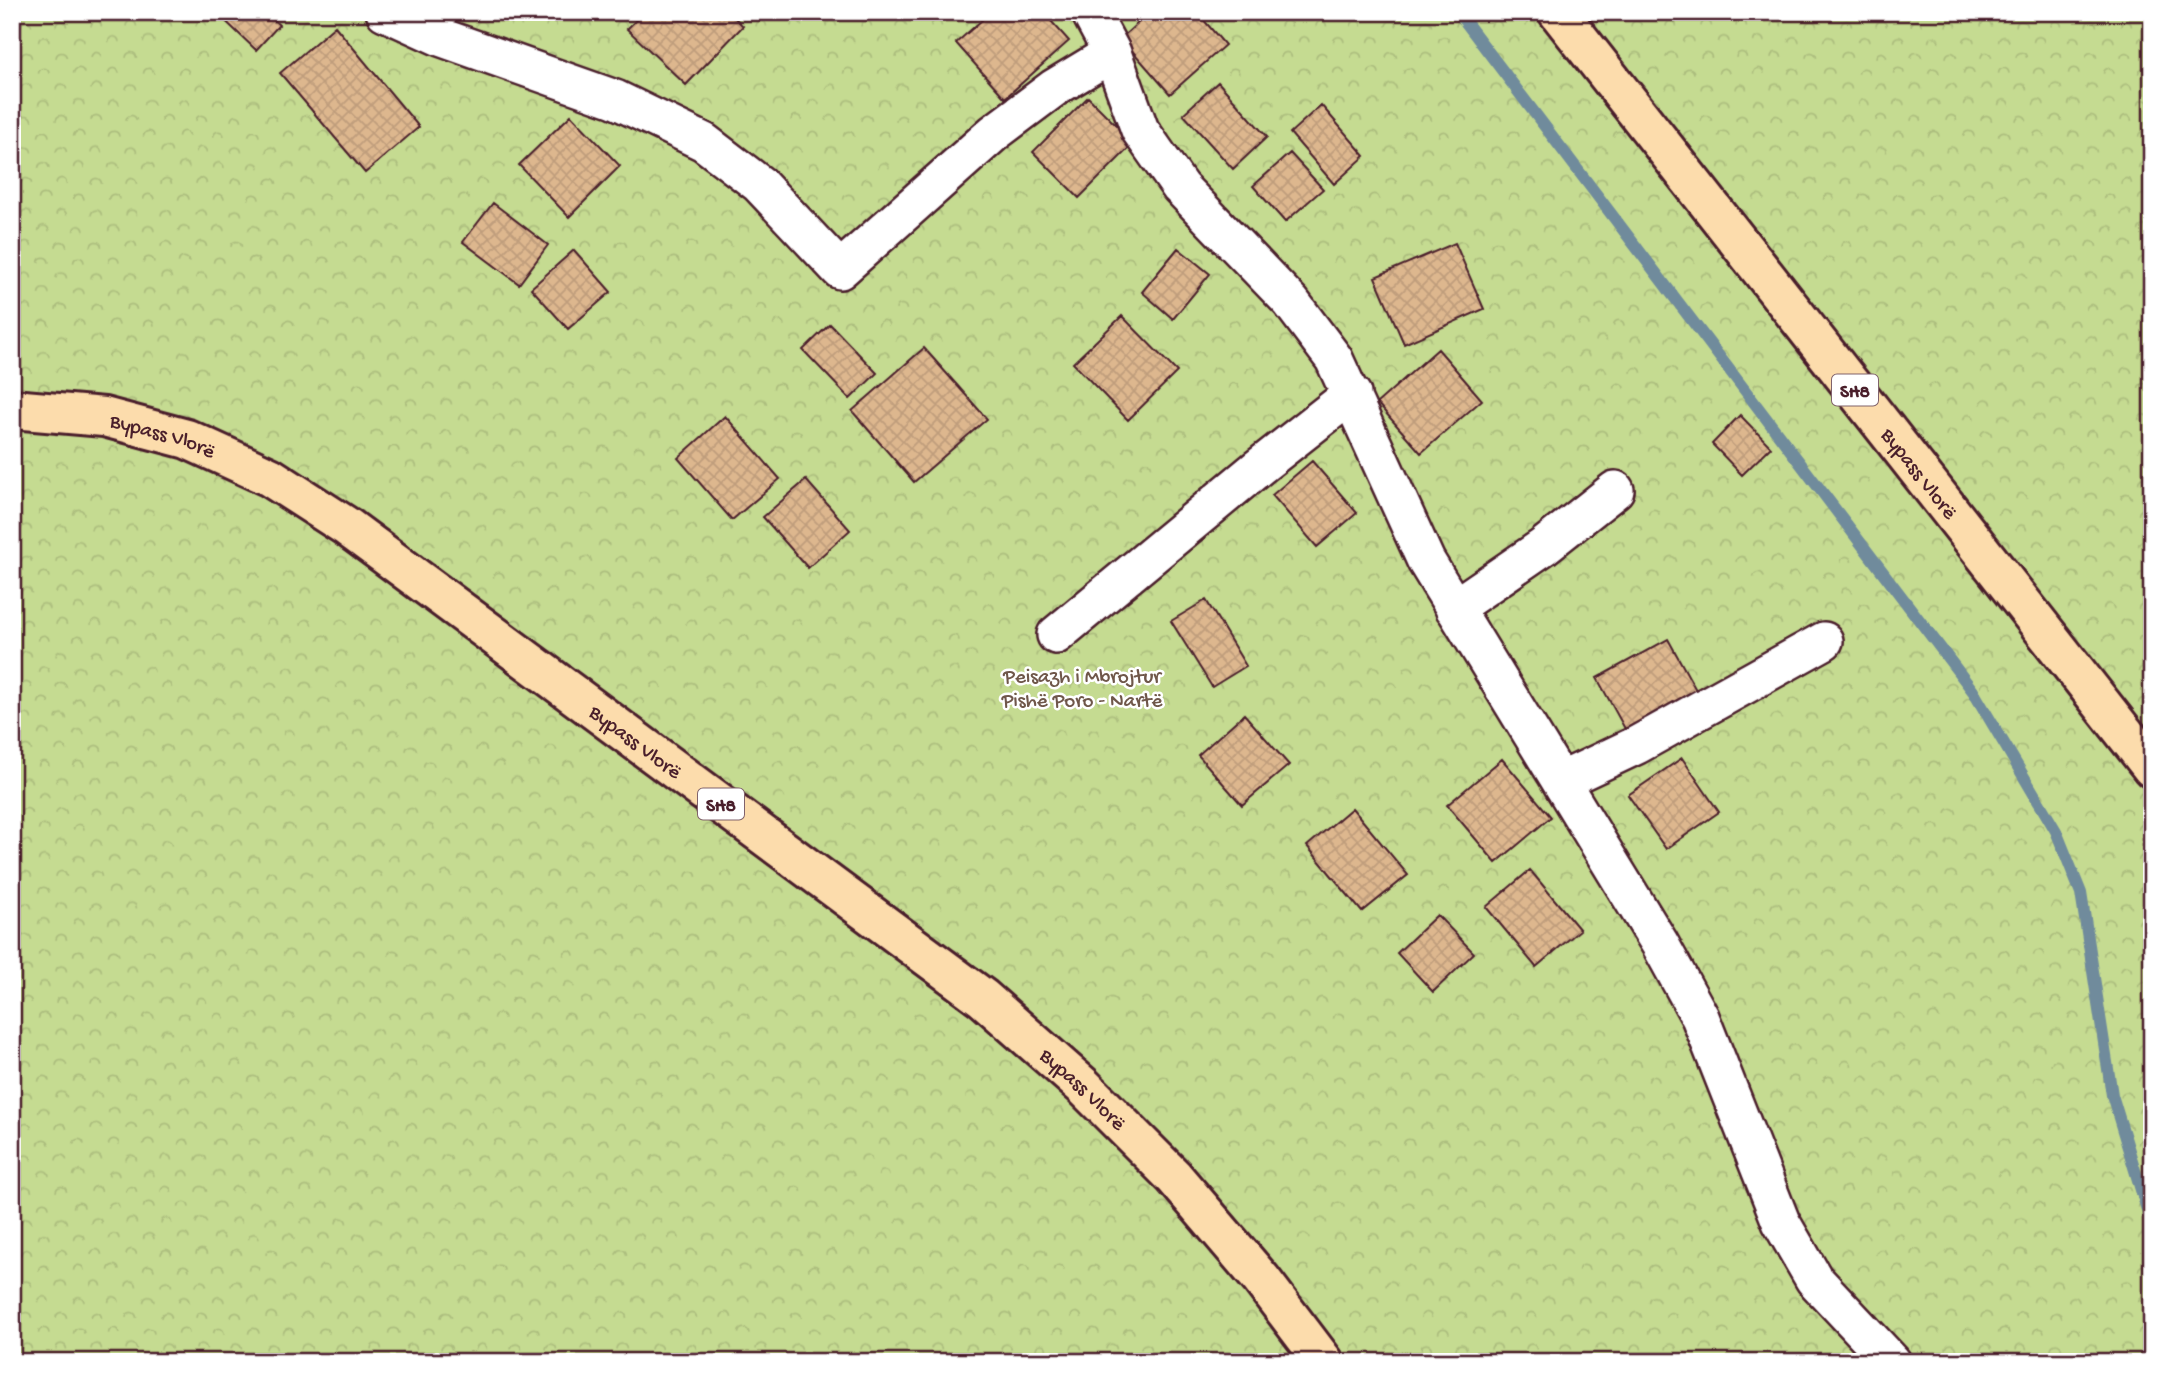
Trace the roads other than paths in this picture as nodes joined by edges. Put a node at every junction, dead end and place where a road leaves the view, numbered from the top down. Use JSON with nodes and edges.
{"nodes":[{"id":1,"x":385,"y":12,"type":"edge"},
{"id":2,"x":1090,"y":12,"type":"edge"},
{"id":3,"x":1558,"y":12,"type":"edge"},
{"id":4,"x":1112,"y":53,"type":"junction"},
{"id":5,"x":1352,"y":394,"type":"junction"},
{"id":6,"x":12,"y":409,"type":"edge"},
{"id":7,"x":1615,"y":490,"type":"dead end"},
{"id":8,"x":1454,"y":608,"type":"junction"},
{"id":9,"x":1056,"y":635,"type":"dead end"},
{"id":10,"x":1824,"y":641,"type":"dead end"},
{"id":11,"x":2152,"y":768,"type":"edge"},
{"id":12,"x":1561,"y":781,"type":"junction"},
{"id":13,"x":1324,"y":1362,"type":"edge"},
{"id":14,"x":1892,"y":1362,"type":"edge"}],
"edges":[{"from":1,"to":4,"type":"street"},
{"from":2,"to":4,"type":"street"},
{"from":3,"to":11,"type":"main road","name":"Bypass Vlorë","number":"SH8"},
{"from":4,"to":5,"type":"street"},
{"from":5,"to":8,"type":"street"},
{"from":5,"to":9,"type":"street"},
{"from":6,"to":13,"type":"main road","name":"Bypass Vlorë","number":"SH8"},
{"from":7,"to":8,"type":"street"},
{"from":8,"to":12,"type":"street"},
{"from":10,"to":12,"type":"street"},
{"from":12,"to":14,"type":"street"}]}
